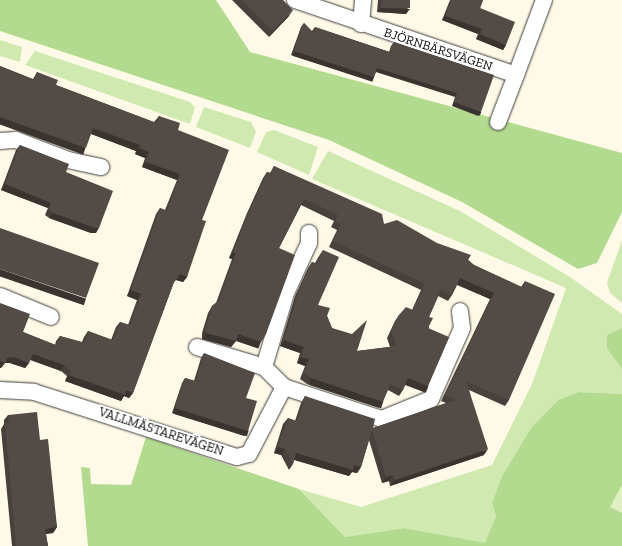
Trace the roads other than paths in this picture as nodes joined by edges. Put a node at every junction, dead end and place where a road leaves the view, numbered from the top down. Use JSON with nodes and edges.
{"nodes":[{"id":1,"x":295,"y":0,"type":"edge"},
{"id":2,"x":363,"y":0,"type":"edge"},
{"id":3,"x":544,"y":0,"type":"edge"},
{"id":4,"x":361,"y":24,"type":"junction"},
{"id":5,"x":516,"y":75,"type":"junction"},
{"id":6,"x":498,"y":122,"type":"dead end"},
{"id":7,"x":0,"y":142,"type":"edge"},
{"id":8,"x":101,"y":167,"type":"dead end"},
{"id":9,"x":309,"y":233,"type":"dead end"},
{"id":10,"x":0,"y":296,"type":"edge"},
{"id":11,"x":460,"y":311,"type":"dead end"},
{"id":12,"x":51,"y":317,"type":"dead end"},
{"id":13,"x":196,"y":347,"type":"dead end"},
{"id":14,"x":264,"y":367,"type":"junction"},
{"id":15,"x":284,"y":387,"type":"junction"},
{"id":16,"x":0,"y":390,"type":"edge"}],
"edges":[{"from":1,"to":4,"type":"street","name":"BJÖRNBÄRSVÄGEN"},
{"from":2,"to":4,"type":"street"},
{"from":3,"to":5,"type":"street"},
{"from":4,"to":5,"type":"street","name":"BJÖRNBÄRSVÄGEN"},
{"from":5,"to":6,"type":"street"},
{"from":7,"to":8,"type":"street"},
{"from":9,"to":14,"type":"street"},
{"from":10,"to":12,"type":"street"},
{"from":11,"to":15,"type":"street"},
{"from":13,"to":14,"type":"street"},
{"from":14,"to":15,"type":"street"},
{"from":15,"to":16,"type":"street","name":"VALLMÄSTAREVÄGEN"}]}
